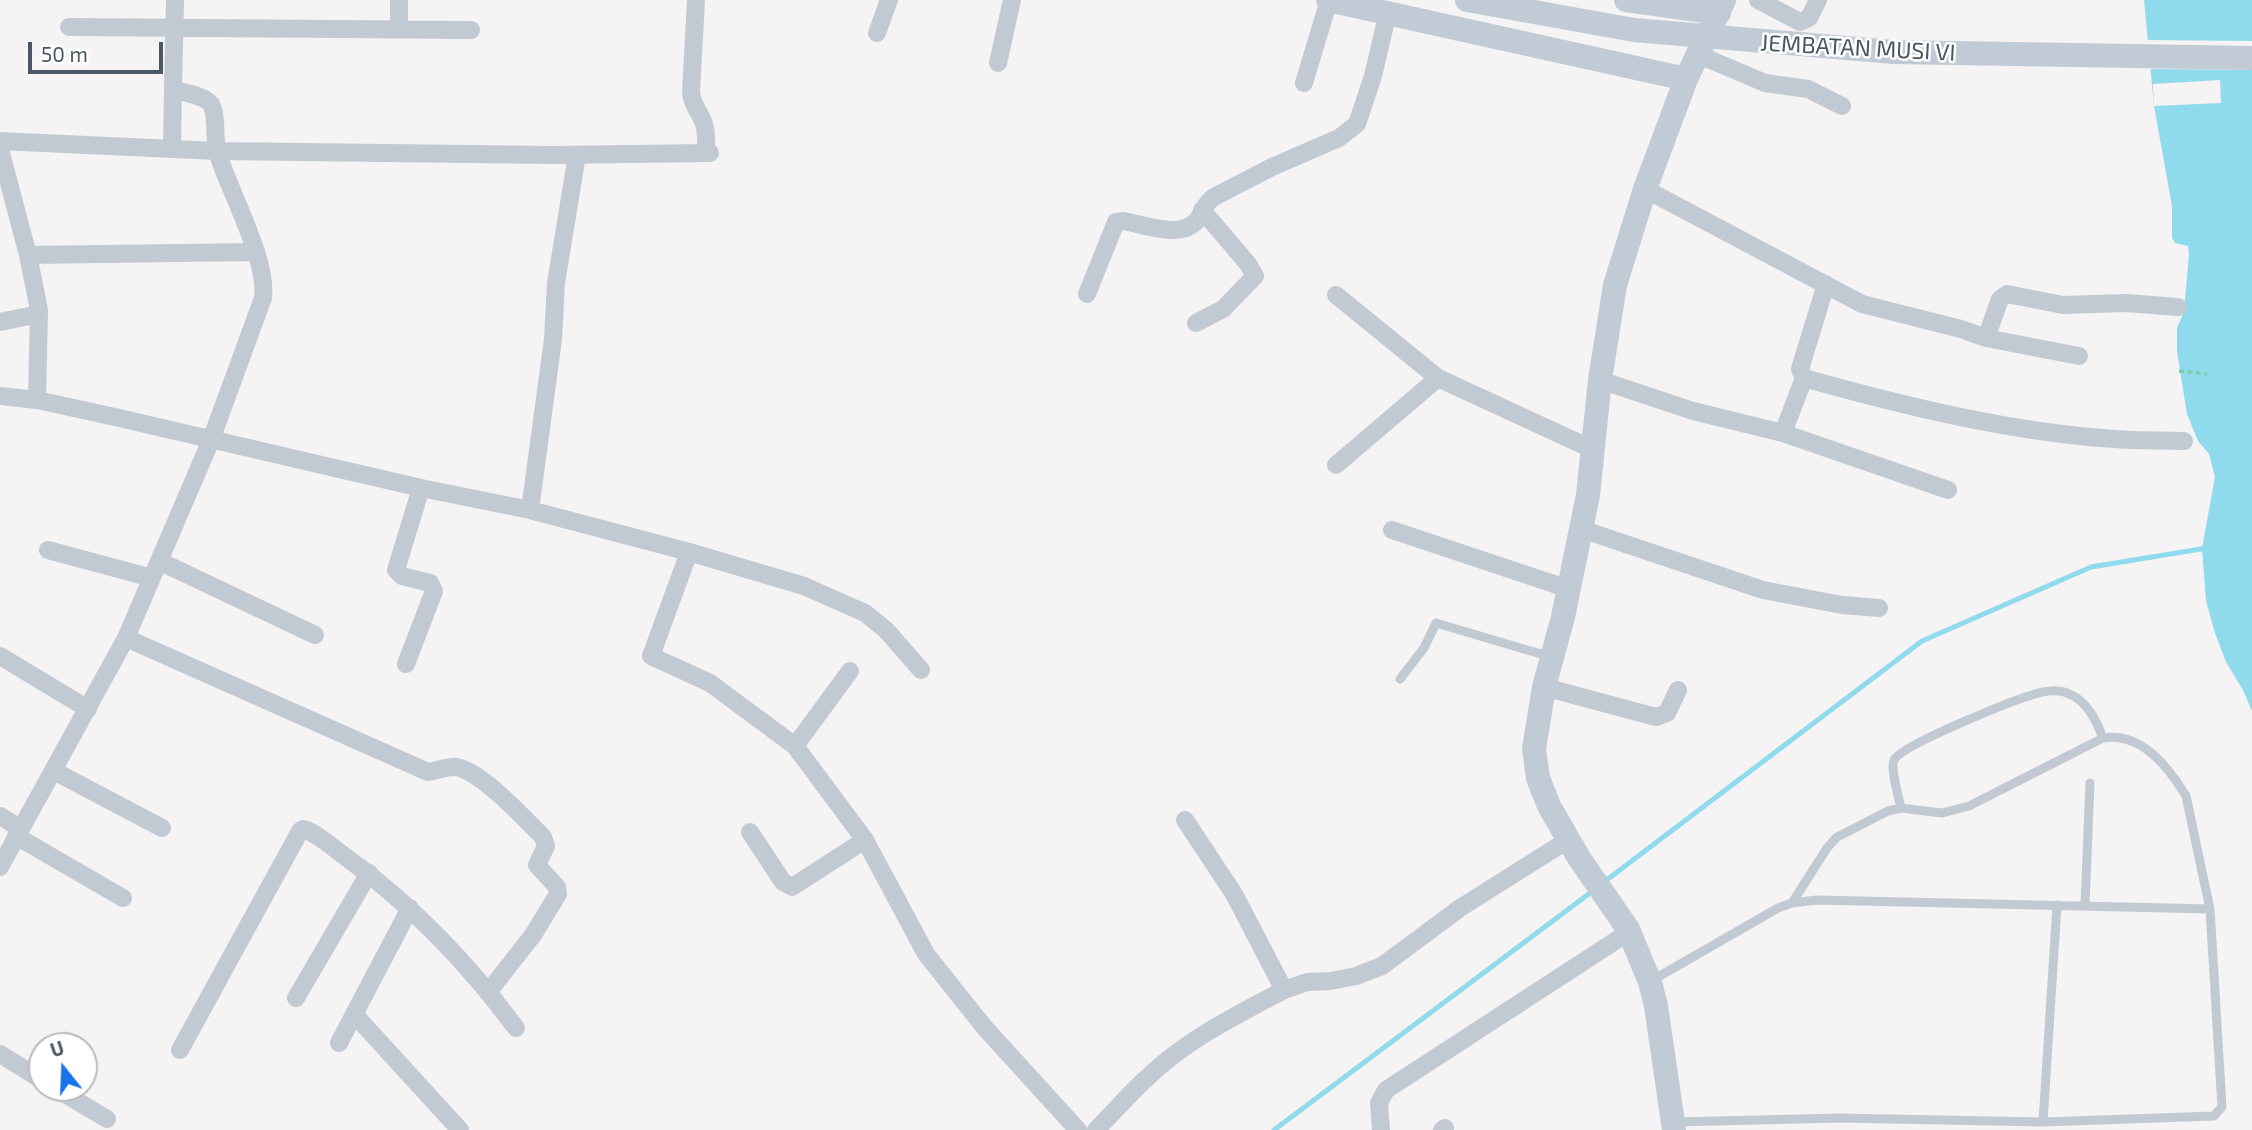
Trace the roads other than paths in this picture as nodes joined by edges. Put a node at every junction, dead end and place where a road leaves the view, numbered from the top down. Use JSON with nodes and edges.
{"nodes":[{"id":1,"x":175,"y":0,"type":"edge"},
{"id":2,"x":399,"y":0,"type":"edge"},
{"id":3,"x":696,"y":0,"type":"edge"},
{"id":4,"x":889,"y":0,"type":"edge"},
{"id":5,"x":1012,"y":0,"type":"edge"},
{"id":6,"x":1328,"y":0,"type":"edge"},
{"id":7,"x":1467,"y":0,"type":"edge"},
{"id":8,"x":1626,"y":0,"type":"edge"},
{"id":9,"x":1758,"y":0,"type":"edge"},
{"id":10,"x":1818,"y":0,"type":"edge"},
{"id":11,"x":1722,"y":7,"type":"edge"},
{"id":12,"x":1388,"y":12,"type":"junction"},
{"id":13,"x":69,"y":26,"type":"dead end"},
{"id":14,"x":174,"y":26,"type":"junction"},
{"id":15,"x":399,"y":28,"type":"junction"},
{"id":16,"x":471,"y":30,"type":"dead end"},
{"id":17,"x":877,"y":33,"type":"dead end"},
{"id":18,"x":1699,"y":55,"type":"junction"},
{"id":19,"x":2252,"y":58,"type":"edge"},
{"id":20,"x":998,"y":63,"type":"dead end"},
{"id":21,"x":1686,"y":79,"type":"junction"},
{"id":22,"x":1304,"y":83,"type":"dead end"},
{"id":23,"x":173,"y":89,"type":"junction"},
{"id":24,"x":1842,"y":106,"type":"dead end"},
{"id":25,"x":0,"y":141,"type":"edge"},
{"id":26,"x":0,"y":149,"type":"edge"},
{"id":27,"x":172,"y":149,"type":"junction"},
{"id":28,"x":217,"y":151,"type":"junction"},
{"id":29,"x":577,"y":155,"type":"junction"},
{"id":30,"x":1644,"y":189,"type":"junction"},
{"id":31,"x":1202,"y":210,"type":"junction"},
{"id":32,"x":254,"y":252,"type":"junction"},
{"id":33,"x":28,"y":255,"type":"junction"},
{"id":34,"x":1826,"y":284,"type":"junction"},
{"id":35,"x":1087,"y":294,"type":"dead end"},
{"id":36,"x":1336,"y":295,"type":"dead end"},
{"id":37,"x":2178,"y":307,"type":"dead end"},
{"id":38,"x":39,"y":314,"type":"junction"},
{"id":39,"x":0,"y":322,"type":"edge"},
{"id":40,"x":1196,"y":323,"type":"dead end"},
{"id":41,"x":1986,"y":338,"type":"junction"},
{"id":42,"x":2079,"y":356,"type":"dead end"},
{"id":43,"x":1438,"y":378,"type":"junction"},
{"id":44,"x":1804,"y":378,"type":"junction"},
{"id":45,"x":1600,"y":380,"type":"junction"},
{"id":46,"x":37,"y":400,"type":"junction"},
{"id":47,"x":1,"y":401,"type":"edge"},
{"id":48,"x":1783,"y":433,"type":"junction"},
{"id":49,"x":211,"y":440,"type":"junction"},
{"id":50,"x":2184,"y":441,"type":"dead end"},
{"id":51,"x":1594,"y":450,"type":"junction"},
{"id":52,"x":1336,"y":465,"type":"dead end"},
{"id":53,"x":421,"y":488,"type":"junction"},
{"id":54,"x":1948,"y":490,"type":"dead end"},
{"id":55,"x":530,"y":510,"type":"junction"},
{"id":56,"x":1581,"y":529,"type":"junction"},
{"id":57,"x":1392,"y":530,"type":"dead end"},
{"id":58,"x":48,"y":550,"type":"dead end"},
{"id":59,"x":689,"y":552,"type":"junction"},
{"id":60,"x":159,"y":561,"type":"junction"},
{"id":61,"x":152,"y":578,"type":"junction"},
{"id":62,"x":1569,"y":589,"type":"junction"},
{"id":63,"x":1879,"y":608,"type":"dead end"},
{"id":64,"x":315,"y":635,"type":"dead end"},
{"id":65,"x":125,"y":638,"type":"junction"},
{"id":66,"x":1553,"y":654,"type":"junction"},
{"id":67,"x":0,"y":656,"type":"edge"},
{"id":68,"x":406,"y":664,"type":"dead end"},
{"id":69,"x":921,"y":670,"type":"dead end"},
{"id":70,"x":850,"y":671,"type":"dead end"},
{"id":71,"x":1400,"y":679,"type":"dead end"},
{"id":72,"x":1544,"y":687,"type":"junction"},
{"id":73,"x":1678,"y":690,"type":"dead end"},
{"id":74,"x":88,"y":709,"type":"junction"},
{"id":75,"x":2103,"y":738,"type":"junction"},
{"id":76,"x":795,"y":746,"type":"junction"},
{"id":77,"x":54,"y":771,"type":"junction"},
{"id":78,"x":2090,"y":783,"type":"dead end"},
{"id":79,"x":1901,"y":808,"type":"junction"},
{"id":80,"x":0,"y":816,"type":"edge"},
{"id":81,"x":1185,"y":820,"type":"dead end"},
{"id":82,"x":162,"y":828,"type":"dead end"},
{"id":83,"x":18,"y":832,"type":"junction"},
{"id":84,"x":750,"y":832,"type":"dead end"},
{"id":85,"x":865,"y":840,"type":"junction"},
{"id":86,"x":1574,"y":849,"type":"junction"},
{"id":87,"x":0,"y":867,"type":"edge"},
{"id":88,"x":369,"y":873,"type":"junction"},
{"id":89,"x":123,"y":898,"type":"dead end"},
{"id":90,"x":1792,"y":903,"type":"junction"},
{"id":91,"x":2057,"y":905,"type":"junction"},
{"id":92,"x":2085,"y":905,"type":"junction"},
{"id":93,"x":410,"y":908,"type":"junction"},
{"id":94,"x":2210,"y":909,"type":"junction"},
{"id":95,"x":1628,"y":931,"type":"junction"},
{"id":96,"x":1650,"y":982,"type":"junction"},
{"id":97,"x":1284,"y":990,"type":"junction"},
{"id":98,"x":489,"y":991,"type":"junction"},
{"id":99,"x":296,"y":998,"type":"dead end"},
{"id":100,"x":354,"y":1014,"type":"junction"},
{"id":101,"x":516,"y":1028,"type":"dead end"},
{"id":102,"x":339,"y":1043,"type":"dead end"},
{"id":103,"x":180,"y":1050,"type":"dead end"},
{"id":104,"x":0,"y":1054,"type":"edge"},
{"id":105,"x":28,"y":1071,"type":"edge"},
{"id":106,"x":78,"y":1102,"type":"edge"},
{"id":107,"x":107,"y":1119,"type":"dead end"},
{"id":108,"x":2043,"y":1122,"type":"junction"},
{"id":109,"x":1674,"y":1126,"type":"edge"},
{"id":110,"x":460,"y":1130,"type":"edge"},
{"id":111,"x":1078,"y":1130,"type":"edge"},
{"id":112,"x":1096,"y":1130,"type":"edge"},
{"id":113,"x":1381,"y":1130,"type":"edge"}],
"edges":[{"from":1,"to":14,"type":"street"},
{"from":2,"to":15,"type":"street"},
{"from":3,"to":29,"type":"street"},
{"from":4,"to":17,"type":"street"},
{"from":5,"to":20,"type":"street"},
{"from":6,"to":12,"type":"street"},
{"from":6,"to":22,"type":"street"},
{"from":7,"to":19,"type":"street","name":"JEMBATAN MUSI VI","bridge":true},
{"from":8,"to":11,"type":"street"},
{"from":9,"to":10,"type":"street"},
{"from":11,"to":18,"type":"street"},
{"from":12,"to":21,"type":"street"},
{"from":12,"to":31,"type":"street"},
{"from":13,"to":14,"type":"street"},
{"from":14,"to":15,"type":"street"},
{"from":14,"to":23,"type":"street"},
{"from":15,"to":16,"type":"street"},
{"from":18,"to":21,"type":"street"},
{"from":18,"to":24,"type":"street"},
{"from":21,"to":30,"type":"street"},
{"from":23,"to":27,"type":"street"},
{"from":23,"to":28,"type":"street"},
{"from":25,"to":27,"type":"street"},
{"from":26,"to":33,"type":"street"},
{"from":27,"to":28,"type":"street"},
{"from":28,"to":29,"type":"street"},
{"from":28,"to":32,"type":"street"},
{"from":29,"to":55,"type":"street"},
{"from":30,"to":34,"type":"street"},
{"from":30,"to":45,"type":"street"},
{"from":31,"to":35,"type":"street"},
{"from":31,"to":40,"type":"street"},
{"from":32,"to":33,"type":"street"},
{"from":32,"to":49,"type":"street"},
{"from":33,"to":38,"type":"street"},
{"from":34,"to":41,"type":"street"},
{"from":34,"to":44,"type":"street"},
{"from":36,"to":43,"type":"street"},
{"from":37,"to":41,"type":"street"},
{"from":38,"to":39,"type":"street"},
{"from":38,"to":46,"type":"street"},
{"from":41,"to":42,"type":"street"},
{"from":43,"to":51,"type":"street"},
{"from":43,"to":52,"type":"street"},
{"from":44,"to":48,"type":"street"},
{"from":44,"to":50,"type":"street"},
{"from":45,"to":48,"type":"street"},
{"from":45,"to":51,"type":"street"},
{"from":46,"to":47,"type":"street"},
{"from":46,"to":49,"type":"street"},
{"from":48,"to":54,"type":"street"},
{"from":49,"to":53,"type":"street"},
{"from":49,"to":60,"type":"street"},
{"from":51,"to":56,"type":"street"},
{"from":53,"to":55,"type":"street"},
{"from":53,"to":68,"type":"street"},
{"from":55,"to":59,"type":"street"},
{"from":56,"to":62,"type":"street"},
{"from":56,"to":63,"type":"street"},
{"from":57,"to":62,"type":"street"},
{"from":58,"to":61,"type":"street"},
{"from":59,"to":69,"type":"street"},
{"from":59,"to":76,"type":"street"},
{"from":60,"to":61,"type":"street"},
{"from":60,"to":64,"type":"street"},
{"from":61,"to":65,"type":"street"},
{"from":62,"to":66,"type":"street"},
{"from":65,"to":74,"type":"street"},
{"from":65,"to":98,"type":"street"},
{"from":66,"to":71,"type":"lane"},
{"from":66,"to":72,"type":"street"},
{"from":67,"to":74,"type":"street"},
{"from":70,"to":76,"type":"street"},
{"from":72,"to":73,"type":"street"},
{"from":72,"to":86,"type":"street"},
{"from":74,"to":77,"type":"street"},
{"from":75,"to":79,"type":"lane"},
{"from":75,"to":79,"type":"lane"},
{"from":75,"to":94,"type":"lane"},
{"from":76,"to":85,"type":"street"},
{"from":77,"to":82,"type":"street"},
{"from":77,"to":83,"type":"street"},
{"from":78,"to":92,"type":"lane"},
{"from":79,"to":90,"type":"lane"},
{"from":80,"to":83,"type":"street"},
{"from":81,"to":97,"type":"street"},
{"from":83,"to":87,"type":"street"},
{"from":83,"to":89,"type":"street"},
{"from":84,"to":85,"type":"street"},
{"from":85,"to":111,"type":"street"},
{"from":86,"to":95,"type":"street"},
{"from":86,"to":97,"type":"street"},
{"from":88,"to":93,"type":"street"},
{"from":88,"to":99,"type":"street"},
{"from":88,"to":103,"type":"street"},
{"from":90,"to":91,"type":"lane"},
{"from":90,"to":96,"type":"lane"},
{"from":91,"to":92,"type":"lane"},
{"from":91,"to":108,"type":"lane"},
{"from":92,"to":94,"type":"lane"},
{"from":93,"to":98,"type":"street"},
{"from":93,"to":100,"type":"street"},
{"from":94,"to":108,"type":"lane"},
{"from":95,"to":96,"type":"street"},
{"from":95,"to":113,"type":"street"},
{"from":96,"to":109,"type":"street"},
{"from":97,"to":112,"type":"street"},
{"from":98,"to":101,"type":"street"},
{"from":100,"to":102,"type":"street"},
{"from":100,"to":110,"type":"street"},
{"from":104,"to":105,"type":"street"},
{"from":106,"to":107,"type":"street"},
{"from":108,"to":109,"type":"lane"}]}
